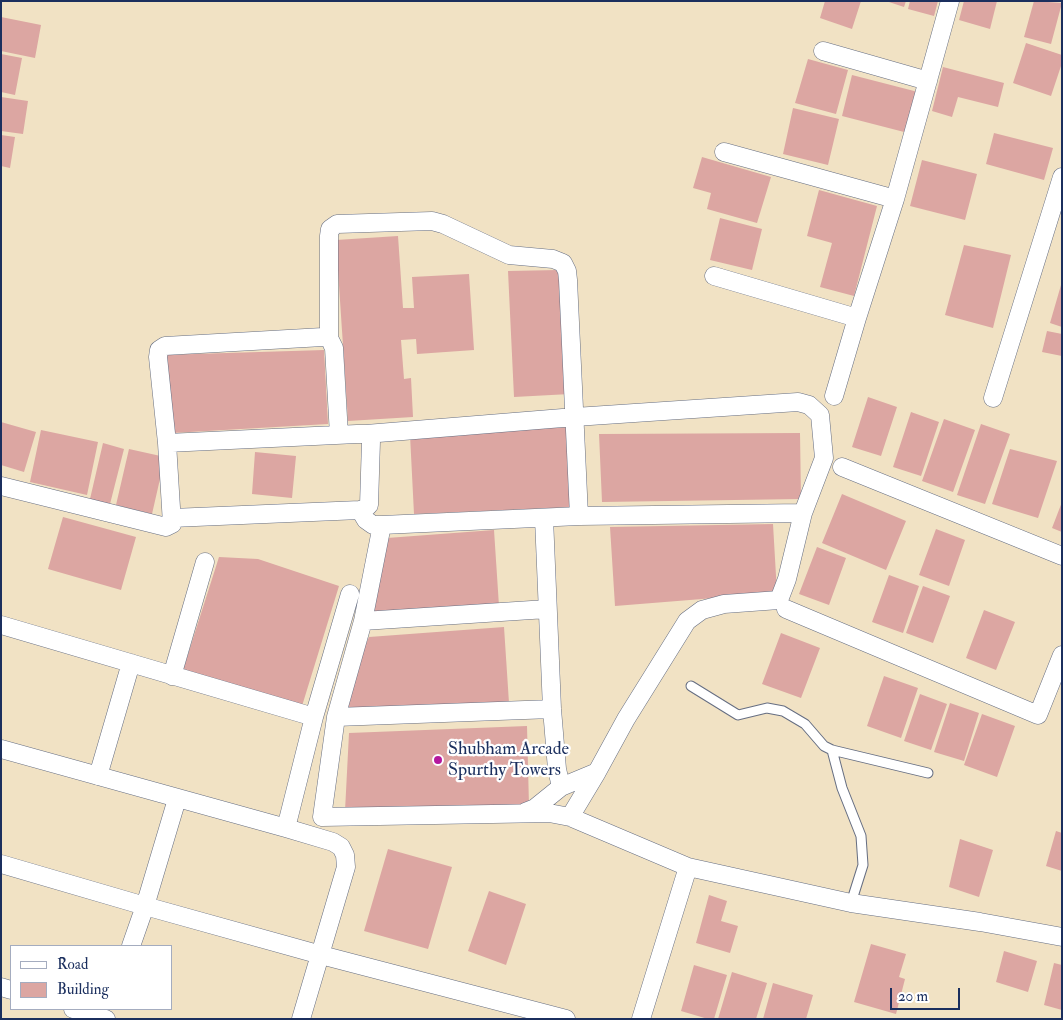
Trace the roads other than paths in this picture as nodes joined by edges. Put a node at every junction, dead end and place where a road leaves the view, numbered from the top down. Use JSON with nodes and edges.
{"nodes":[{"id":1,"x":950,"y":1,"type":"edge"},
{"id":2,"x":823,"y":50,"type":"dead end"},
{"id":3,"x":928,"y":81,"type":"junction"},
{"id":4,"x":724,"y":152,"type":"dead end"},
{"id":5,"x":1062,"y":177,"type":"edge"},
{"id":6,"x":895,"y":199,"type":"junction"},
{"id":7,"x":714,"y":276,"type":"dead end"},
{"id":8,"x":857,"y":318,"type":"junction"},
{"id":9,"x":328,"y":338,"type":"junction"},
{"id":10,"x":834,"y":396,"type":"dead end"},
{"id":11,"x":993,"y":398,"type":"dead end"},
{"id":12,"x":575,"y":417,"type":"junction"},
{"id":13,"x":366,"y":434,"type":"junction"},
{"id":14,"x":339,"y":435,"type":"junction"},
{"id":15,"x":167,"y":443,"type":"junction"},
{"id":16,"x":842,"y":468,"type":"dead end"},
{"id":17,"x":1,"y":486,"type":"edge"},
{"id":18,"x":360,"y":510,"type":"junction"},
{"id":19,"x":803,"y":513,"type":"junction"},
{"id":20,"x":579,"y":516,"type":"junction"},
{"id":21,"x":172,"y":518,"type":"junction"},
{"id":22,"x":544,"y":518,"type":"junction"},
{"id":23,"x":382,"y":525,"type":"junction"},
{"id":24,"x":1062,"y":556,"type":"edge"},
{"id":25,"x":204,"y":562,"type":"dead end"},
{"id":26,"x":350,"y":594,"type":"dead end"},
{"id":27,"x":547,"y":609,"type":"junction"},
{"id":28,"x":786,"y":609,"type":"dead end"},
{"id":29,"x":363,"y":620,"type":"junction"},
{"id":30,"x":1,"y":625,"type":"edge"},
{"id":31,"x":1062,"y":655,"type":"edge"},
{"id":32,"x":131,"y":663,"type":"junction"},
{"id":33,"x":172,"y":676,"type":"junction"},
{"id":34,"x":692,"y":686,"type":"dead end"},
{"id":35,"x":1055,"y":689,"type":"edge"},
{"id":36,"x":552,"y":709,"type":"junction"},
{"id":37,"x":314,"y":717,"type":"junction"},
{"id":38,"x":336,"y":717,"type":"junction"},
{"id":39,"x":1,"y":750,"type":"edge"},
{"id":40,"x":832,"y":750,"type":"junction"},
{"id":41,"x":598,"y":772,"type":"junction"},
{"id":42,"x":928,"y":773,"type":"dead end"},
{"id":43,"x":98,"y":776,"type":"junction"},
{"id":44,"x":568,"y":784,"type":"junction"},
{"id":45,"x":177,"y":799,"type":"junction"},
{"id":46,"x":522,"y":813,"type":"junction"},
{"id":47,"x":565,"y":816,"type":"junction"},
{"id":48,"x":286,"y":828,"type":"junction"},
{"id":49,"x":1,"y":864,"type":"edge"},
{"id":50,"x":688,"y":867,"type":"junction"},
{"id":51,"x":851,"y":902,"type":"junction"},
{"id":52,"x":145,"y":906,"type":"junction"},
{"id":53,"x":1062,"y":937,"type":"edge"},
{"id":54,"x":131,"y":945,"type":"edge"},
{"id":55,"x":321,"y":954,"type":"junction"},
{"id":56,"x":76,"y":1010,"type":"edge"},
{"id":57,"x":106,"y":1019,"type":"edge"},
{"id":58,"x":301,"y":1019,"type":"edge"},
{"id":59,"x":566,"y":1019,"type":"edge"},
{"id":60,"x":641,"y":1019,"type":"edge"}],
"edges":[{"from":1,"to":3,"type":"street"},
{"from":2,"to":3,"type":"street"},
{"from":3,"to":6,"type":"street"},
{"from":4,"to":6,"type":"street"},
{"from":5,"to":11,"type":"street"},
{"from":6,"to":8,"type":"street"},
{"from":7,"to":8,"type":"street"},
{"from":8,"to":10,"type":"street"},
{"from":9,"to":12,"type":"street"},
{"from":9,"to":14,"type":"street"},
{"from":9,"to":15,"type":"street"},
{"from":12,"to":13,"type":"street"},
{"from":12,"to":19,"type":"street"},
{"from":12,"to":20,"type":"street"},
{"from":13,"to":14,"type":"street"},
{"from":13,"to":18,"type":"street"},
{"from":14,"to":15,"type":"street"},
{"from":15,"to":21,"type":"street"},
{"from":16,"to":24,"type":"street"},
{"from":17,"to":21,"type":"street"},
{"from":18,"to":21,"type":"street"},
{"from":18,"to":23,"type":"street"},
{"from":19,"to":20,"type":"street"},
{"from":19,"to":41,"type":"street"},
{"from":20,"to":22,"type":"street"},
{"from":22,"to":23,"type":"street"},
{"from":22,"to":27,"type":"street"},
{"from":23,"to":29,"type":"street"},
{"from":25,"to":33,"type":"street"},
{"from":26,"to":37,"type":"street"},
{"from":27,"to":29,"type":"street"},
{"from":27,"to":36,"type":"street"},
{"from":28,"to":35,"type":"street"},
{"from":29,"to":38,"type":"street"},
{"from":30,"to":32,"type":"street"},
{"from":31,"to":35,"type":"street"},
{"from":32,"to":33,"type":"street"},
{"from":32,"to":43,"type":"street"},
{"from":33,"to":37,"type":"street"},
{"from":34,"to":40,"type":"lane"},
{"from":36,"to":38,"type":"street"},
{"from":36,"to":44,"type":"street"},
{"from":37,"to":48,"type":"street"},
{"from":38,"to":46,"type":"street"},
{"from":39,"to":43,"type":"street"},
{"from":40,"to":42,"type":"lane"},
{"from":40,"to":51,"type":"lane"},
{"from":41,"to":44,"type":"street"},
{"from":41,"to":47,"type":"street"},
{"from":43,"to":45,"type":"street"},
{"from":44,"to":46,"type":"street"},
{"from":44,"to":47,"type":"street"},
{"from":45,"to":48,"type":"street"},
{"from":45,"to":52,"type":"street"},
{"from":46,"to":47,"type":"street"},
{"from":47,"to":50,"type":"street"},
{"from":48,"to":55,"type":"street"},
{"from":49,"to":52,"type":"street"},
{"from":50,"to":51,"type":"street"},
{"from":50,"to":60,"type":"street"},
{"from":51,"to":53,"type":"street"},
{"from":52,"to":54,"type":"street"},
{"from":52,"to":55,"type":"street"},
{"from":55,"to":58,"type":"street"},
{"from":55,"to":59,"type":"street"},
{"from":56,"to":57,"type":"street"}]}
